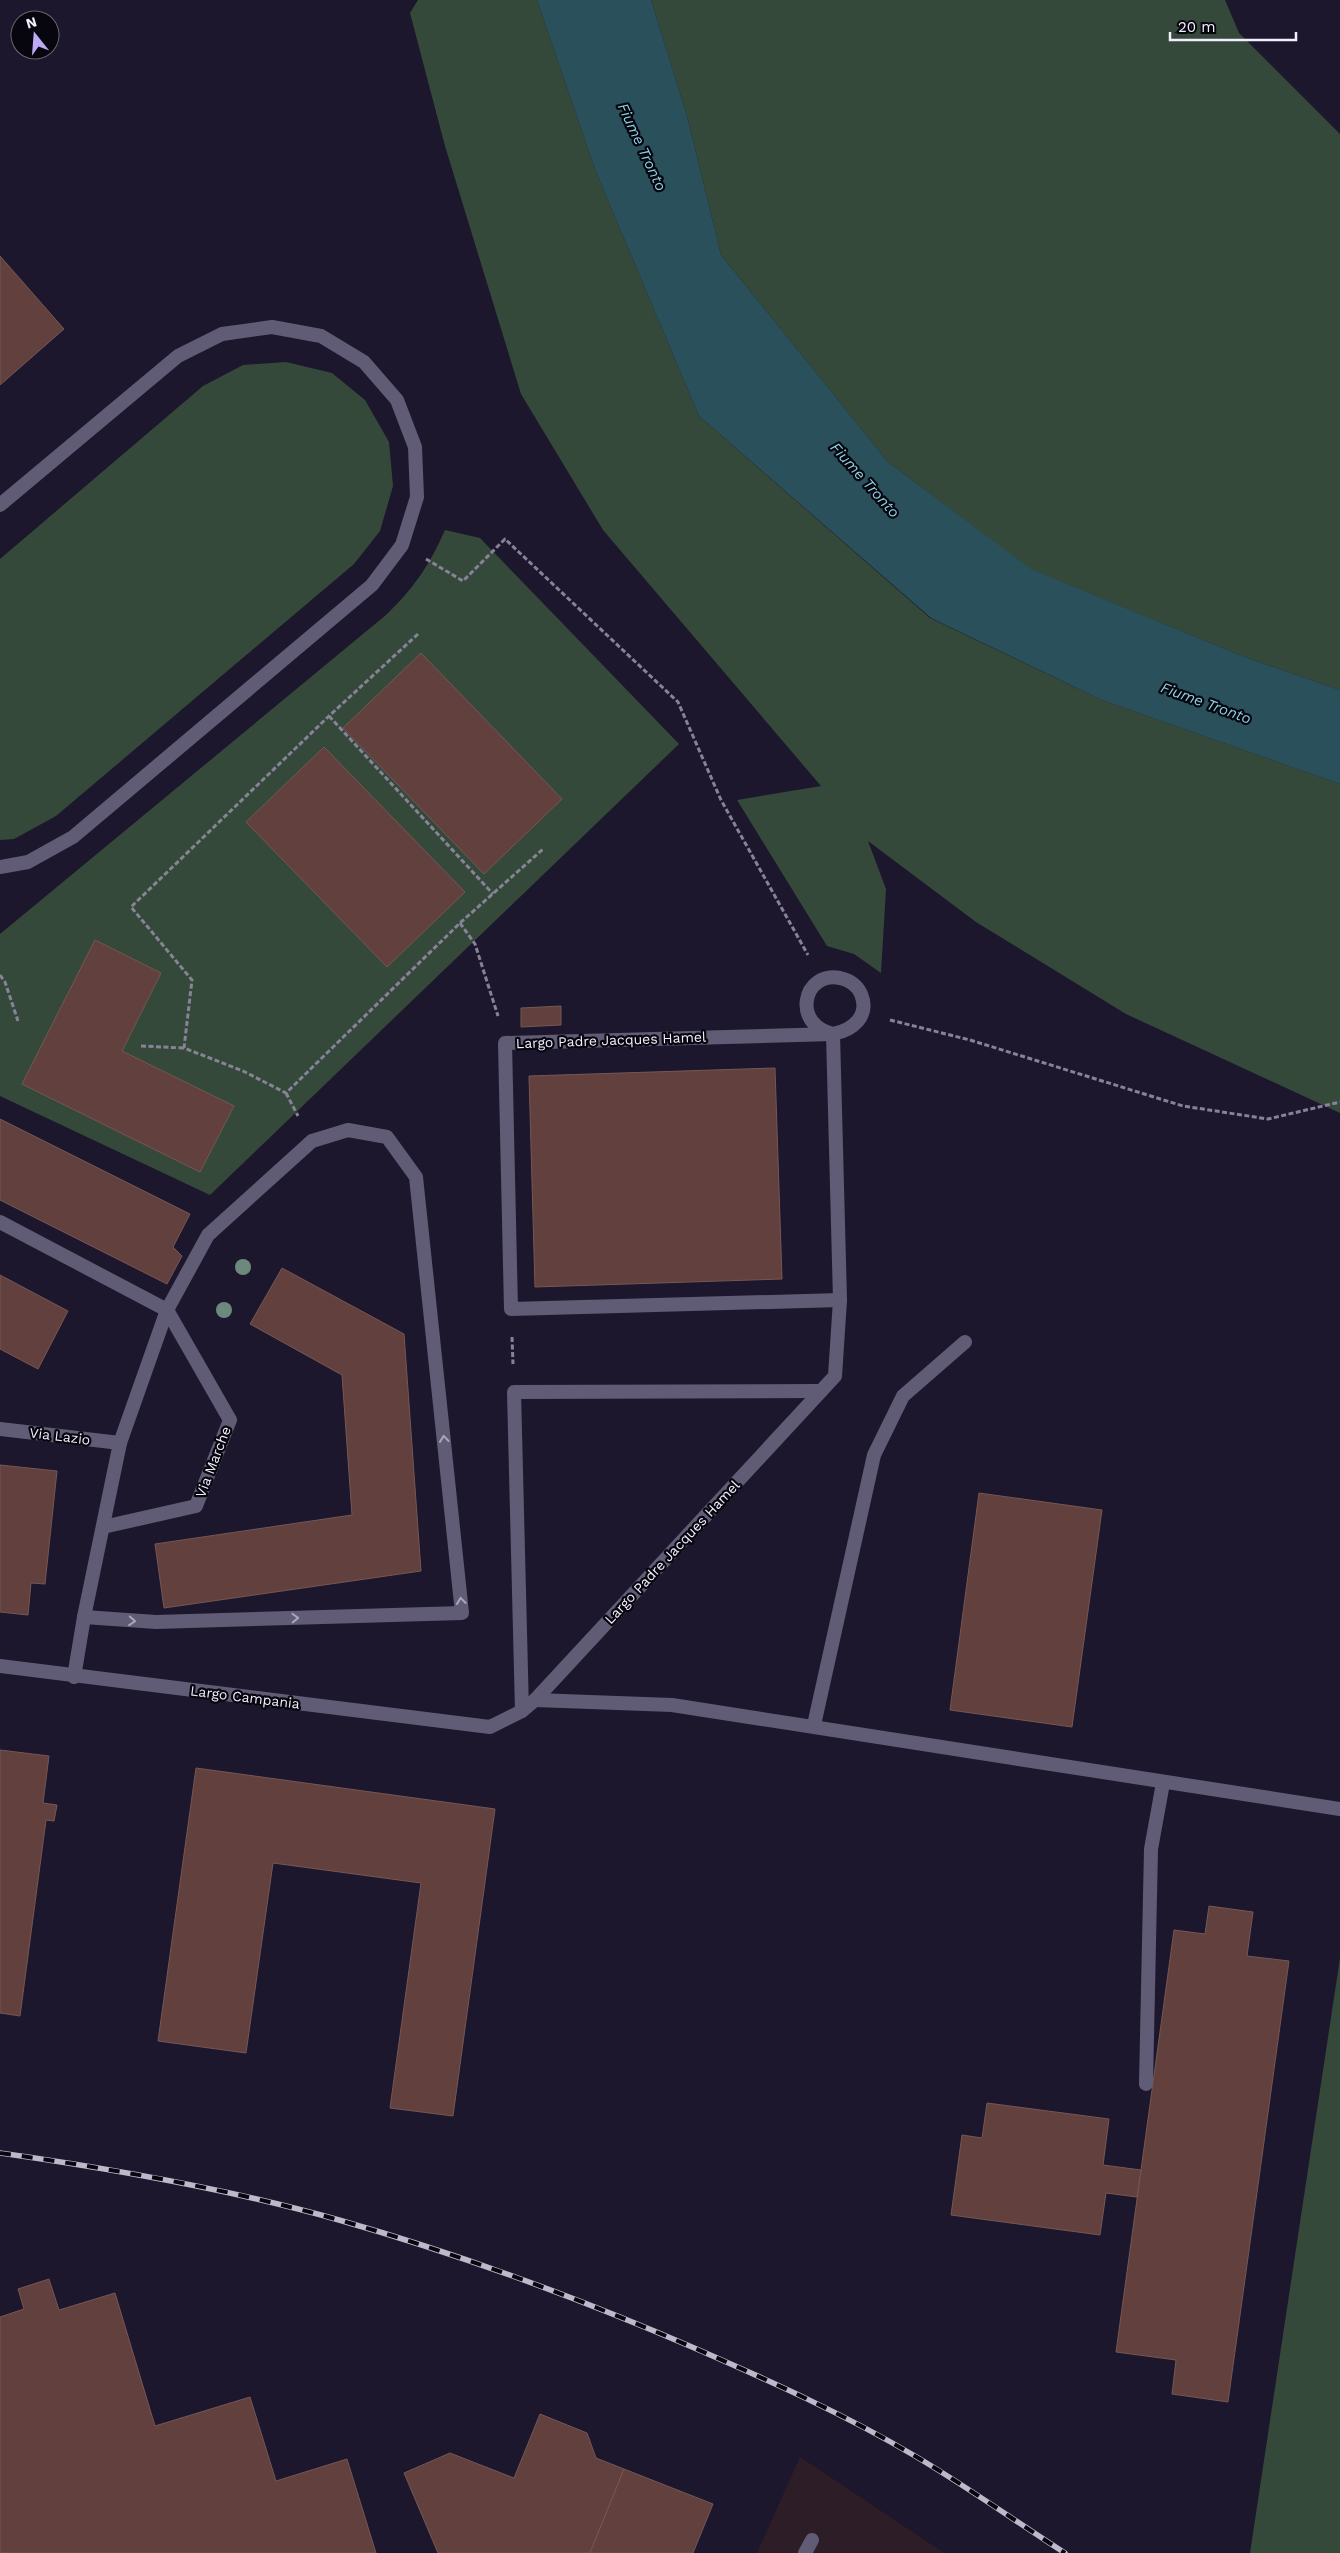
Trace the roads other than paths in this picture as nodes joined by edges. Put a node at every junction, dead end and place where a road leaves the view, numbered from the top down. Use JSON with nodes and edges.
{"nodes":[{"id":1,"x":0,"y":505,"type":"edge"},
{"id":2,"x":0,"y":867,"type":"edge"},
{"id":3,"x":833,"y":1034,"type":"junction"},
{"id":4,"x":0,"y":1222,"type":"edge"},
{"id":5,"x":840,"y":1300,"type":"junction"},
{"id":6,"x":167,"y":1310,"type":"junction"},
{"id":7,"x":965,"y":1342,"type":"dead end"},
{"id":8,"x":821,"y":1391,"type":"junction"},
{"id":9,"x":0,"y":1429,"type":"edge"},
{"id":10,"x":120,"y":1443,"type":"junction"},
{"id":11,"x":103,"y":1527,"type":"junction"},
{"id":12,"x":84,"y":1617,"type":"junction"},
{"id":13,"x":0,"y":1666,"type":"edge"},
{"id":14,"x":74,"y":1677,"type":"junction"},
{"id":15,"x":535,"y":1700,"type":"junction"},
{"id":16,"x":522,"y":1711,"type":"junction"},
{"id":17,"x":814,"y":1725,"type":"junction"},
{"id":18,"x":490,"y":1727,"type":"joint"},
{"id":19,"x":1163,"y":1783,"type":"junction"},
{"id":20,"x":1340,"y":1809,"type":"edge"},
{"id":21,"x":1146,"y":2084,"type":"dead end"},
{"id":22,"x":812,"y":2540,"type":"dead end"},
{"id":23,"x":805,"y":2553,"type":"edge"}],
"edges":[{"from":1,"to":2,"type":"street"},
{"from":3,"to":3,"type":"street","name":"Largo Padre Jacques Hamel"},
{"from":3,"to":5,"type":"street","name":"Largo Padre Jacques Hamel"},
{"from":3,"to":5,"type":"street","name":"Largo Padre Jacques Hamel"},
{"from":4,"to":6,"type":"street"},
{"from":5,"to":8,"type":"street","name":"Largo Padre Jacques Hamel"},
{"from":6,"to":10,"type":"street"},
{"from":6,"to":11,"type":"street","name":"Via Marche"},
{"from":12,"to":6,"type":"street","one_way":true},
{"from":7,"to":17,"type":"street"},
{"from":8,"to":15,"type":"street","name":"Largo Padre Jacques Hamel"},
{"from":8,"to":16,"type":"street"},
{"from":9,"to":10,"type":"street","name":"Via Lazio"},
{"from":10,"to":11,"type":"street"},
{"from":11,"to":12,"type":"street"},
{"from":12,"to":14,"type":"street"},
{"from":13,"to":14,"type":"street","name":"Largo Campania"},
{"from":14,"to":18,"type":"street","name":"Largo Campania"},
{"from":15,"to":16,"type":"street","name":"Largo Padre Jacques Hamel"},
{"from":15,"to":17,"type":"street"},
{"from":16,"to":18,"type":"street","name":"Largo Padre Jacques Hamel"},
{"from":17,"to":19,"type":"street"},
{"from":19,"to":20,"type":"street"},
{"from":19,"to":21,"type":"street"},
{"from":22,"to":23,"type":"street"}]}
